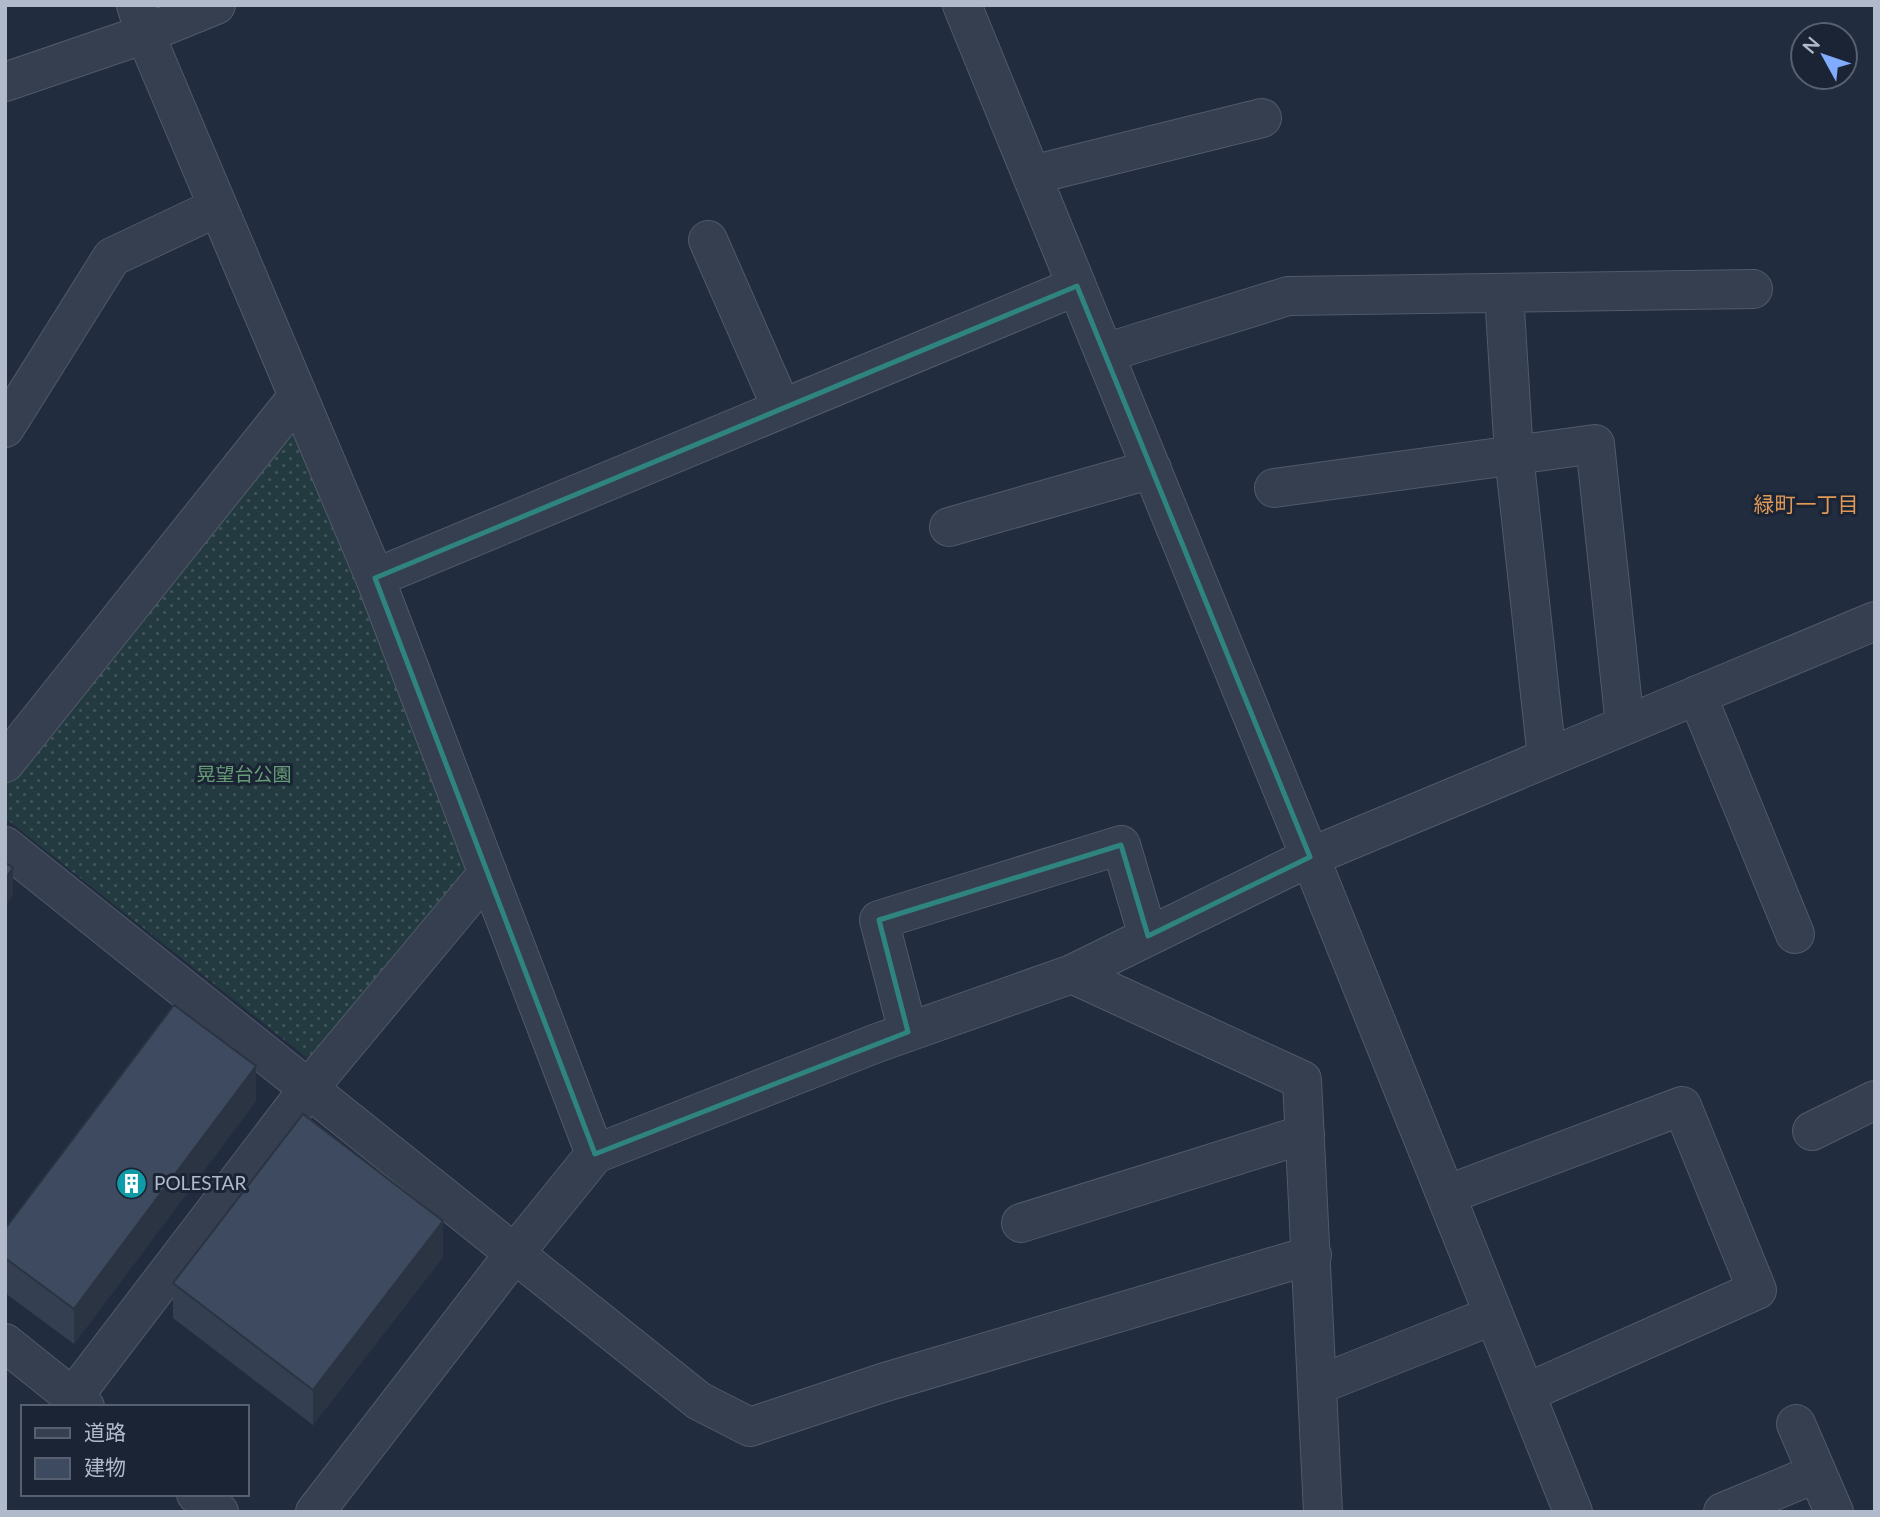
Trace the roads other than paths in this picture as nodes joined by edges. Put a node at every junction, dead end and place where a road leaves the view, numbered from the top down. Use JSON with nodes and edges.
{"nodes":[{"id":1,"x":216,"y":5,"type":"edge"},
{"id":2,"x":962,"y":5,"type":"edge"},
{"id":3,"x":141,"y":20,"type":"edge"},
{"id":4,"x":5,"y":82,"type":"edge"},
{"id":5,"x":1262,"y":118,"type":"dead end"},
{"id":6,"x":1032,"y":175,"type":"junction"},
{"id":7,"x":218,"y":207,"type":"junction"},
{"id":8,"x":708,"y":240,"type":"dead end"},
{"id":9,"x":1077,"y":286,"type":"junction"},
{"id":10,"x":1753,"y":289,"type":"dead end"},
{"id":11,"x":1504,"y":293,"type":"junction"},
{"id":12,"x":1105,"y":353,"type":"junction"},
{"id":13,"x":298,"y":396,"type":"junction"},
{"id":14,"x":782,"y":410,"type":"junction"},
{"id":15,"x":10,"y":411,"type":"edge"},
{"id":16,"x":1514,"y":455,"type":"junction"},
{"id":17,"x":1152,"y":469,"type":"junction"},
{"id":18,"x":1274,"y":488,"type":"dead end"},
{"id":19,"x":948,"y":527,"type":"dead end"},
{"id":20,"x":375,"y":578,"type":"junction"},
{"id":21,"x":1875,"y":621,"type":"edge"},
{"id":22,"x":1697,"y":695,"type":"junction"},
{"id":23,"x":1625,"y":725,"type":"junction"},
{"id":24,"x":1547,"y":758,"type":"junction"},
{"id":25,"x":5,"y":763,"type":"edge"},
{"id":26,"x":5,"y":846,"type":"edge"},
{"id":27,"x":1310,"y":857,"type":"junction"},
{"id":28,"x":488,"y":873,"type":"junction"},
{"id":29,"x":1795,"y":934,"type":"dead end"},
{"id":30,"x":1148,"y":936,"type":"junction"},
{"id":31,"x":1072,"y":974,"type":"junction"},
{"id":32,"x":908,"y":1032,"type":"junction"},
{"id":33,"x":309,"y":1088,"type":"junction"},
{"id":34,"x":1875,"y":1100,"type":"edge"},
{"id":35,"x":1812,"y":1131,"type":"dead end"},
{"id":36,"x":1305,"y":1134,"type":"junction"},
{"id":37,"x":595,"y":1154,"type":"junction"},
{"id":38,"x":1446,"y":1195,"type":"junction"},
{"id":39,"x":1021,"y":1223,"type":"dead end"},
{"id":40,"x":514,"y":1254,"type":"junction"},
{"id":41,"x":1312,"y":1255,"type":"junction"},
{"id":42,"x":1494,"y":1315,"type":"junction"},
{"id":43,"x":5,"y":1343,"type":"edge"},
{"id":44,"x":1318,"y":1385,"type":"junction"},
{"id":45,"x":1526,"y":1393,"type":"junction"},
{"id":46,"x":79,"y":1402,"type":"edge"},
{"id":47,"x":1796,"y":1424,"type":"dead end"},
{"id":48,"x":1817,"y":1472,"type":"junction"},
{"id":49,"x":198,"y":1496,"type":"edge"},
{"id":50,"x":219,"y":1512,"type":"edge"},
{"id":51,"x":315,"y":1512,"type":"edge"},
{"id":52,"x":1323,"y":1512,"type":"edge"},
{"id":53,"x":1573,"y":1512,"type":"edge"},
{"id":54,"x":1723,"y":1512,"type":"edge"},
{"id":55,"x":1834,"y":1512,"type":"edge"}],
"edges":[{"from":1,"to":3,"type":"street"},
{"from":2,"to":6,"type":"street"},
{"from":3,"to":4,"type":"street"},
{"from":3,"to":7,"type":"street"},
{"from":5,"to":6,"type":"street"},
{"from":6,"to":9,"type":"street"},
{"from":7,"to":13,"type":"street"},
{"from":7,"to":15,"type":"street"},
{"from":8,"to":14,"type":"street"},
{"from":9,"to":12,"type":"street"},
{"from":9,"to":14,"type":"street"},
{"from":10,"to":11,"type":"street"},
{"from":11,"to":12,"type":"street"},
{"from":11,"to":16,"type":"street"},
{"from":12,"to":17,"type":"street"},
{"from":13,"to":20,"type":"street"},
{"from":13,"to":25,"type":"street"},
{"from":14,"to":20,"type":"street"},
{"from":16,"to":18,"type":"street"},
{"from":16,"to":23,"type":"street"},
{"from":16,"to":24,"type":"street"},
{"from":17,"to":19,"type":"street"},
{"from":17,"to":27,"type":"street"},
{"from":20,"to":28,"type":"street"},
{"from":21,"to":22,"type":"street"},
{"from":22,"to":23,"type":"street"},
{"from":22,"to":29,"type":"street"},
{"from":23,"to":24,"type":"street"},
{"from":24,"to":27,"type":"street"},
{"from":26,"to":33,"type":"street"},
{"from":27,"to":30,"type":"street"},
{"from":27,"to":38,"type":"street"},
{"from":28,"to":33,"type":"street"},
{"from":28,"to":37,"type":"street"},
{"from":30,"to":31,"type":"street"},
{"from":30,"to":32,"type":"street"},
{"from":31,"to":32,"type":"street"},
{"from":31,"to":36,"type":"street"},
{"from":32,"to":37,"type":"street"},
{"from":33,"to":40,"type":"street"},
{"from":33,"to":46,"type":"street"},
{"from":34,"to":35,"type":"street"},
{"from":36,"to":39,"type":"street"},
{"from":36,"to":41,"type":"street"},
{"from":37,"to":40,"type":"street"},
{"from":38,"to":42,"type":"street"},
{"from":38,"to":45,"type":"street"},
{"from":40,"to":41,"type":"street"},
{"from":40,"to":51,"type":"street"},
{"from":41,"to":44,"type":"street"},
{"from":42,"to":44,"type":"street"},
{"from":42,"to":45,"type":"street"},
{"from":43,"to":46,"type":"street"},
{"from":44,"to":52,"type":"street"},
{"from":45,"to":53,"type":"street"},
{"from":47,"to":48,"type":"street"},
{"from":48,"to":54,"type":"street"},
{"from":48,"to":55,"type":"street"},
{"from":49,"to":50,"type":"street"}]}
